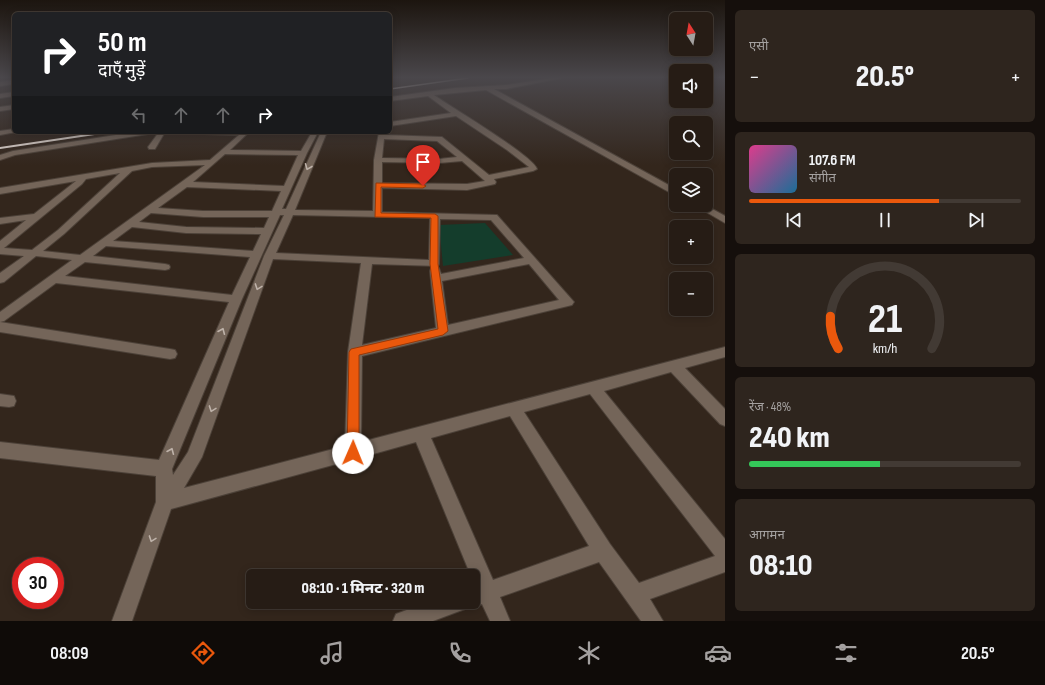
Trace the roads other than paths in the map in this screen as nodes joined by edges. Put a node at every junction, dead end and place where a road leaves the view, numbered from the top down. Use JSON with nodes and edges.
{"nodes":[{"id":1,"x":12,"y":107,"type":"edge"},
{"id":2,"x":447,"y":107,"type":"edge"},
{"id":3,"x":524,"y":107,"type":"edge"},
{"id":4,"x":526,"y":107,"type":"edge"},
{"id":5,"x":0,"y":109,"type":"edge"},
{"id":6,"x":457,"y":114,"type":"junction"},
{"id":7,"x":392,"y":124,"type":"edge"},
{"id":8,"x":12,"y":127,"type":"edge"},
{"id":9,"x":0,"y":129,"type":"edge"},
{"id":10,"x":12,"y":130,"type":"edge"},
{"id":11,"x":0,"y":132,"type":"edge"},
{"id":12,"x":135,"y":134,"type":"edge"},
{"id":13,"x":161,"y":134,"type":"edge"},
{"id":14,"x":244,"y":134,"type":"edge"},
{"id":15,"x":314,"y":134,"type":"edge"},
{"id":16,"x":323,"y":134,"type":"edge"},
{"id":17,"x":381,"y":135,"type":"edge"},
{"id":18,"x":152,"y":147,"type":"dead end"},
{"id":19,"x":223,"y":152,"type":"junction"},
{"id":20,"x":303,"y":153,"type":"junction"},
{"id":21,"x":0,"y":158,"type":"edge"},
{"id":22,"x":463,"y":159,"type":"junction"},
{"id":23,"x":378,"y":160,"type":"junction"},
{"id":24,"x":212,"y":162,"type":"junction"},
{"id":25,"x":129,"y":169,"type":"junction"},
{"id":26,"x":83,"y":177,"type":"junction"},
{"id":27,"x":487,"y":178,"type":"junction"},
{"id":28,"x":669,"y":183,"type":"edge"},
{"id":29,"x":185,"y":184,"type":"junction"},
{"id":30,"x":378,"y":185,"type":"junction"},
{"id":31,"x":287,"y":189,"type":"junction"},
{"id":32,"x":669,"y":189,"type":"edge"},
{"id":33,"x":0,"y":191,"type":"edge"},
{"id":34,"x":713,"y":207,"type":"edge"},
{"id":35,"x":149,"y":210,"type":"junction"},
{"id":36,"x":290,"y":212,"type":"junction"},
{"id":37,"x":711,"y":212,"type":"edge"},
{"id":38,"x":277,"y":213,"type":"junction"},
{"id":39,"x":725,"y":213,"type":"edge"},
{"id":40,"x":377,"y":215,"type":"junction"},
{"id":41,"x":39,"y":216,"type":"junction"},
{"id":42,"x":435,"y":216,"type":"junction"},
{"id":43,"x":725,"y":220,"type":"edge"},
{"id":44,"x":0,"y":221,"type":"edge"},
{"id":45,"x":129,"y":224,"type":"junction"},
{"id":46,"x":267,"y":231,"type":"junction"},
{"id":47,"x":104,"y":243,"type":"junction"},
{"id":48,"x":0,"y":246,"type":"edge"},
{"id":49,"x":0,"y":251,"type":"edge"},
{"id":50,"x":36,"y":253,"type":"junction"},
{"id":51,"x":257,"y":254,"type":"junction"},
{"id":52,"x":269,"y":256,"type":"junction"},
{"id":53,"x":82,"y":258,"type":"junction"},
{"id":54,"x":366,"y":260,"type":"junction"},
{"id":55,"x":532,"y":260,"type":"junction"},
{"id":56,"x":434,"y":264,"type":"junction"},
{"id":57,"x":165,"y":268,"type":"dead end"},
{"id":58,"x":0,"y":279,"type":"edge"},
{"id":59,"x":54,"y":279,"type":"junction"},
{"id":60,"x":436,"y":279,"type":"junction"},
{"id":61,"x":236,"y":299,"type":"junction"},
{"id":62,"x":0,"y":318,"type":"edge"},
{"id":63,"x":0,"y":327,"type":"edge"},
{"id":64,"x":443,"y":331,"type":"junction"},
{"id":65,"x":354,"y":352,"type":"junction"},
{"id":66,"x":725,"y":352,"type":"edge"},
{"id":67,"x":170,"y":354,"type":"dead end"},
{"id":68,"x":674,"y":366,"type":"junction"},
{"id":69,"x":594,"y":388,"type":"junction"},
{"id":70,"x":514,"y":409,"type":"junction"},
{"id":71,"x":725,"y":419,"type":"edge"},
{"id":72,"x":421,"y":434,"type":"junction"},
{"id":73,"x":0,"y":450,"type":"edge"},
{"id":74,"x":353,"y":453,"type":"junction"},
{"id":75,"x":164,"y":469,"type":"junction"},
{"id":76,"x":165,"y":502,"type":"junction"},
{"id":77,"x":603,"y":551,"type":"junction"},
{"id":78,"x":725,"y":554,"type":"edge"},
{"id":79,"x":725,"y":562,"type":"edge"},
{"id":80,"x":471,"y":569,"type":"edge"},
{"id":81,"x":480,"y":594,"type":"edge"},
{"id":82,"x":635,"y":594,"type":"junction"},
{"id":83,"x":438,"y":609,"type":"edge"},
{"id":84,"x":122,"y":621,"type":"edge"},
{"id":85,"x":403,"y":621,"type":"edge"},
{"id":86,"x":500,"y":621,"type":"edge"},
{"id":87,"x":653,"y":621,"type":"edge"}],
"edges":[{"from":1,"to":5,"type":"street"},
{"from":2,"to":6,"type":"street"},
{"from":3,"to":32,"type":"street"},
{"from":4,"to":28,"type":"street"},
{"from":6,"to":7,"type":"street"},
{"from":6,"to":27,"type":"street"},
{"from":8,"to":9,"type":"street"},
{"from":10,"to":11,"type":"street"},
{"from":12,"to":21,"type":"street"},
{"from":13,"to":18,"type":"street"},
{"from":14,"to":19,"type":"street"},
{"from":15,"to":20,"type":"street"},
{"from":16,"to":36,"type":"street","one_way":true},
{"from":17,"to":22,"type":"street"},
{"from":17,"to":23,"type":"street"},
{"from":19,"to":20,"type":"street"},
{"from":19,"to":24,"type":"street"},
{"from":20,"to":31,"type":"street"},
{"from":22,"to":23,"type":"street"},
{"from":22,"to":27,"type":"street"},
{"from":23,"to":30,"type":"street"},
{"from":24,"to":25,"type":"street"},
{"from":24,"to":29,"type":"street"},
{"from":25,"to":26,"type":"street"},
{"from":25,"to":50,"type":"street"},
{"from":26,"to":33,"type":"street"},
{"from":26,"to":41,"type":"street"},
{"from":27,"to":30,"type":"street"},
{"from":29,"to":31,"type":"street"},
{"from":29,"to":35,"type":"street"},
{"from":30,"to":40,"type":"street"},
{"from":31,"to":38,"type":"street"},
{"from":34,"to":39,"type":"street"},
{"from":35,"to":38,"type":"street"},
{"from":35,"to":45,"type":"street"},
{"from":36,"to":38,"type":"street"},
{"from":36,"to":40,"type":"street"},
{"from":36,"to":52,"type":"street"},
{"from":37,"to":43,"type":"street"},
{"from":38,"to":46,"type":"street"},
{"from":40,"to":42,"type":"street"},
{"from":41,"to":44,"type":"street"},
{"from":41,"to":48,"type":"street"},
{"from":42,"to":55,"type":"street"},
{"from":42,"to":56,"type":"street"},
{"from":45,"to":46,"type":"street"},
{"from":45,"to":47,"type":"street"},
{"from":46,"to":51,"type":"street"},
{"from":47,"to":51,"type":"street"},
{"from":47,"to":53,"type":"street"},
{"from":49,"to":50,"type":"street"},
{"from":50,"to":53,"type":"street"},
{"from":50,"to":58,"type":"street"},
{"from":51,"to":61,"type":"street"},
{"from":52,"to":54,"type":"street"},
{"from":52,"to":76,"type":"street","one_way":true},
{"from":53,"to":57,"type":"street"},
{"from":53,"to":59,"type":"street"},
{"from":54,"to":56,"type":"street"},
{"from":54,"to":65,"type":"street"},
{"from":55,"to":60,"type":"street"},
{"from":55,"to":64,"type":"street"},
{"from":56,"to":60,"type":"street"},
{"from":59,"to":61,"type":"street"},
{"from":59,"to":62,"type":"street"},
{"from":60,"to":64,"type":"street"},
{"from":75,"to":61,"type":"street","one_way":true},
{"from":63,"to":67,"type":"street"},
{"from":64,"to":65,"type":"street"},
{"from":65,"to":74,"type":"street"},
{"from":66,"to":68,"type":"street"},
{"from":68,"to":69,"type":"street"},
{"from":68,"to":71,"type":"street"},
{"from":69,"to":70,"type":"street"},
{"from":69,"to":78,"type":"street"},
{"from":70,"to":72,"type":"street"},
{"from":70,"to":77,"type":"street"},
{"from":72,"to":74,"type":"street"},
{"from":72,"to":80,"type":"street"},
{"from":73,"to":75,"type":"street"},
{"from":74,"to":76,"type":"street"},
{"from":75,"to":76,"type":"street"},
{"from":76,"to":84,"type":"street","one_way":true},
{"from":77,"to":81,"type":"street"},
{"from":77,"to":82,"type":"street"},
{"from":79,"to":82,"type":"street"},
{"from":81,"to":86,"type":"street"},
{"from":82,"to":87,"type":"street"},
{"from":83,"to":85,"type":"street"}]}
